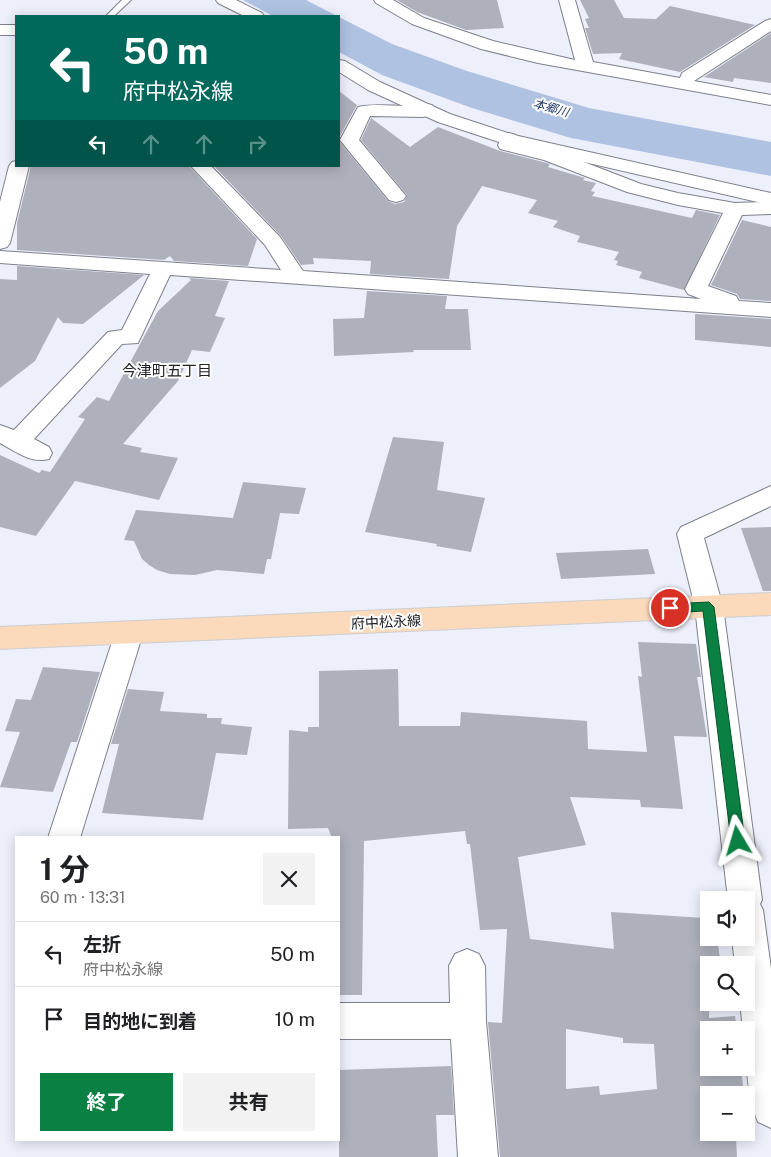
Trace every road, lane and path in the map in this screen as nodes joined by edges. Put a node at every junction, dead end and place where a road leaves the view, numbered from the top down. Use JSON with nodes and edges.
{"nodes":[{"id":1,"x":127,"y":0,"type":"edge"},
{"id":2,"x":224,"y":0,"type":"edge"},
{"id":3,"x":382,"y":0,"type":"edge"},
{"id":4,"x":566,"y":0,"type":"edge"},
{"id":5,"x":111,"y":15,"type":"edge"},
{"id":6,"x":254,"y":15,"type":"edge"},
{"id":7,"x":768,"y":28,"type":"edge"},
{"id":8,"x":0,"y":30,"type":"edge"},
{"id":9,"x":15,"y":30,"type":"edge"},
{"id":10,"x":340,"y":66,"type":"edge"},
{"id":11,"x":586,"y":66,"type":"junction"},
{"id":12,"x":688,"y":77,"type":"junction"},
{"id":13,"x":771,"y":99,"type":"edge"},
{"id":14,"x":426,"y":110,"type":"junction"},
{"id":15,"x":509,"y":138,"type":"junction"},
{"id":16,"x":19,"y":167,"type":"edge"},
{"id":17,"x":201,"y":167,"type":"edge"},
{"id":18,"x":396,"y":196,"type":"dead end"},
{"id":19,"x":771,"y":199,"type":"edge"},
{"id":20,"x":771,"y":206,"type":"edge"},
{"id":21,"x":735,"y":209,"type":"junction"},
{"id":22,"x":0,"y":243,"type":"edge"},
{"id":23,"x":0,"y":256,"type":"edge"},
{"id":24,"x":163,"y":268,"type":"junction"},
{"id":25,"x":296,"y":277,"type":"junction"},
{"id":26,"x":763,"y":310,"type":"edge"},
{"id":27,"x":8,"y":437,"type":"edge"},
{"id":28,"x":40,"y":453,"type":"dead end"},
{"id":29,"x":771,"y":496,"type":"edge"},
{"id":30,"x":771,"y":604,"type":"edge"},
{"id":31,"x":709,"y":607,"type":"junction"},
{"id":32,"x":129,"y":633,"type":"junction"},
{"id":33,"x":0,"y":638,"type":"edge"},
{"id":34,"x":65,"y":836,"type":"edge"},
{"id":35,"x":744,"y":891,"type":"edge"},
{"id":36,"x":751,"y":946,"type":"edge"},
{"id":37,"x":467,"y":966,"type":"dead end"},
{"id":38,"x":340,"y":1021,"type":"edge"},
{"id":39,"x":468,"y":1021,"type":"junction"},
{"id":40,"x":771,"y":1109,"type":"edge"},
{"id":41,"x":478,"y":1157,"type":"edge"}],
"edges":[{"from":1,"to":5,"type":"lane"},
{"from":2,"to":6,"type":"street"},
{"from":3,"to":11,"type":"street"},
{"from":4,"to":11,"type":"street"},
{"from":7,"to":12,"type":"street"},
{"from":8,"to":9,"type":"street"},
{"from":10,"to":14,"type":"street"},
{"from":11,"to":12,"type":"street"},
{"from":11,"to":13,"type":"street"},
{"from":12,"to":13,"type":"street"},
{"from":14,"to":15,"type":"street"},
{"from":14,"to":18,"type":"street"},
{"from":15,"to":19,"type":"street"},
{"from":15,"to":21,"type":"street"},
{"from":16,"to":22,"type":"street"},
{"from":17,"to":25,"type":"street"},
{"from":20,"to":21,"type":"street"},
{"from":21,"to":26,"type":"street"},
{"from":23,"to":24,"type":"street"},
{"from":24,"to":25,"type":"street"},
{"from":24,"to":27,"type":"street"},
{"from":25,"to":26,"type":"street"},
{"from":27,"to":28,"type":"street"},
{"from":29,"to":31,"type":"street"},
{"from":30,"to":31,"type":"main road","name":"府中松永線"},
{"from":31,"to":32,"type":"main road","name":"府中松永線"},
{"from":31,"to":35,"type":"street"},
{"from":32,"to":33,"type":"main road","name":"府中松永線"},
{"from":32,"to":34,"type":"street"},
{"from":36,"to":40,"type":"street"},
{"from":37,"to":39,"type":"street"},
{"from":38,"to":39,"type":"street"},
{"from":39,"to":41,"type":"street"}]}
